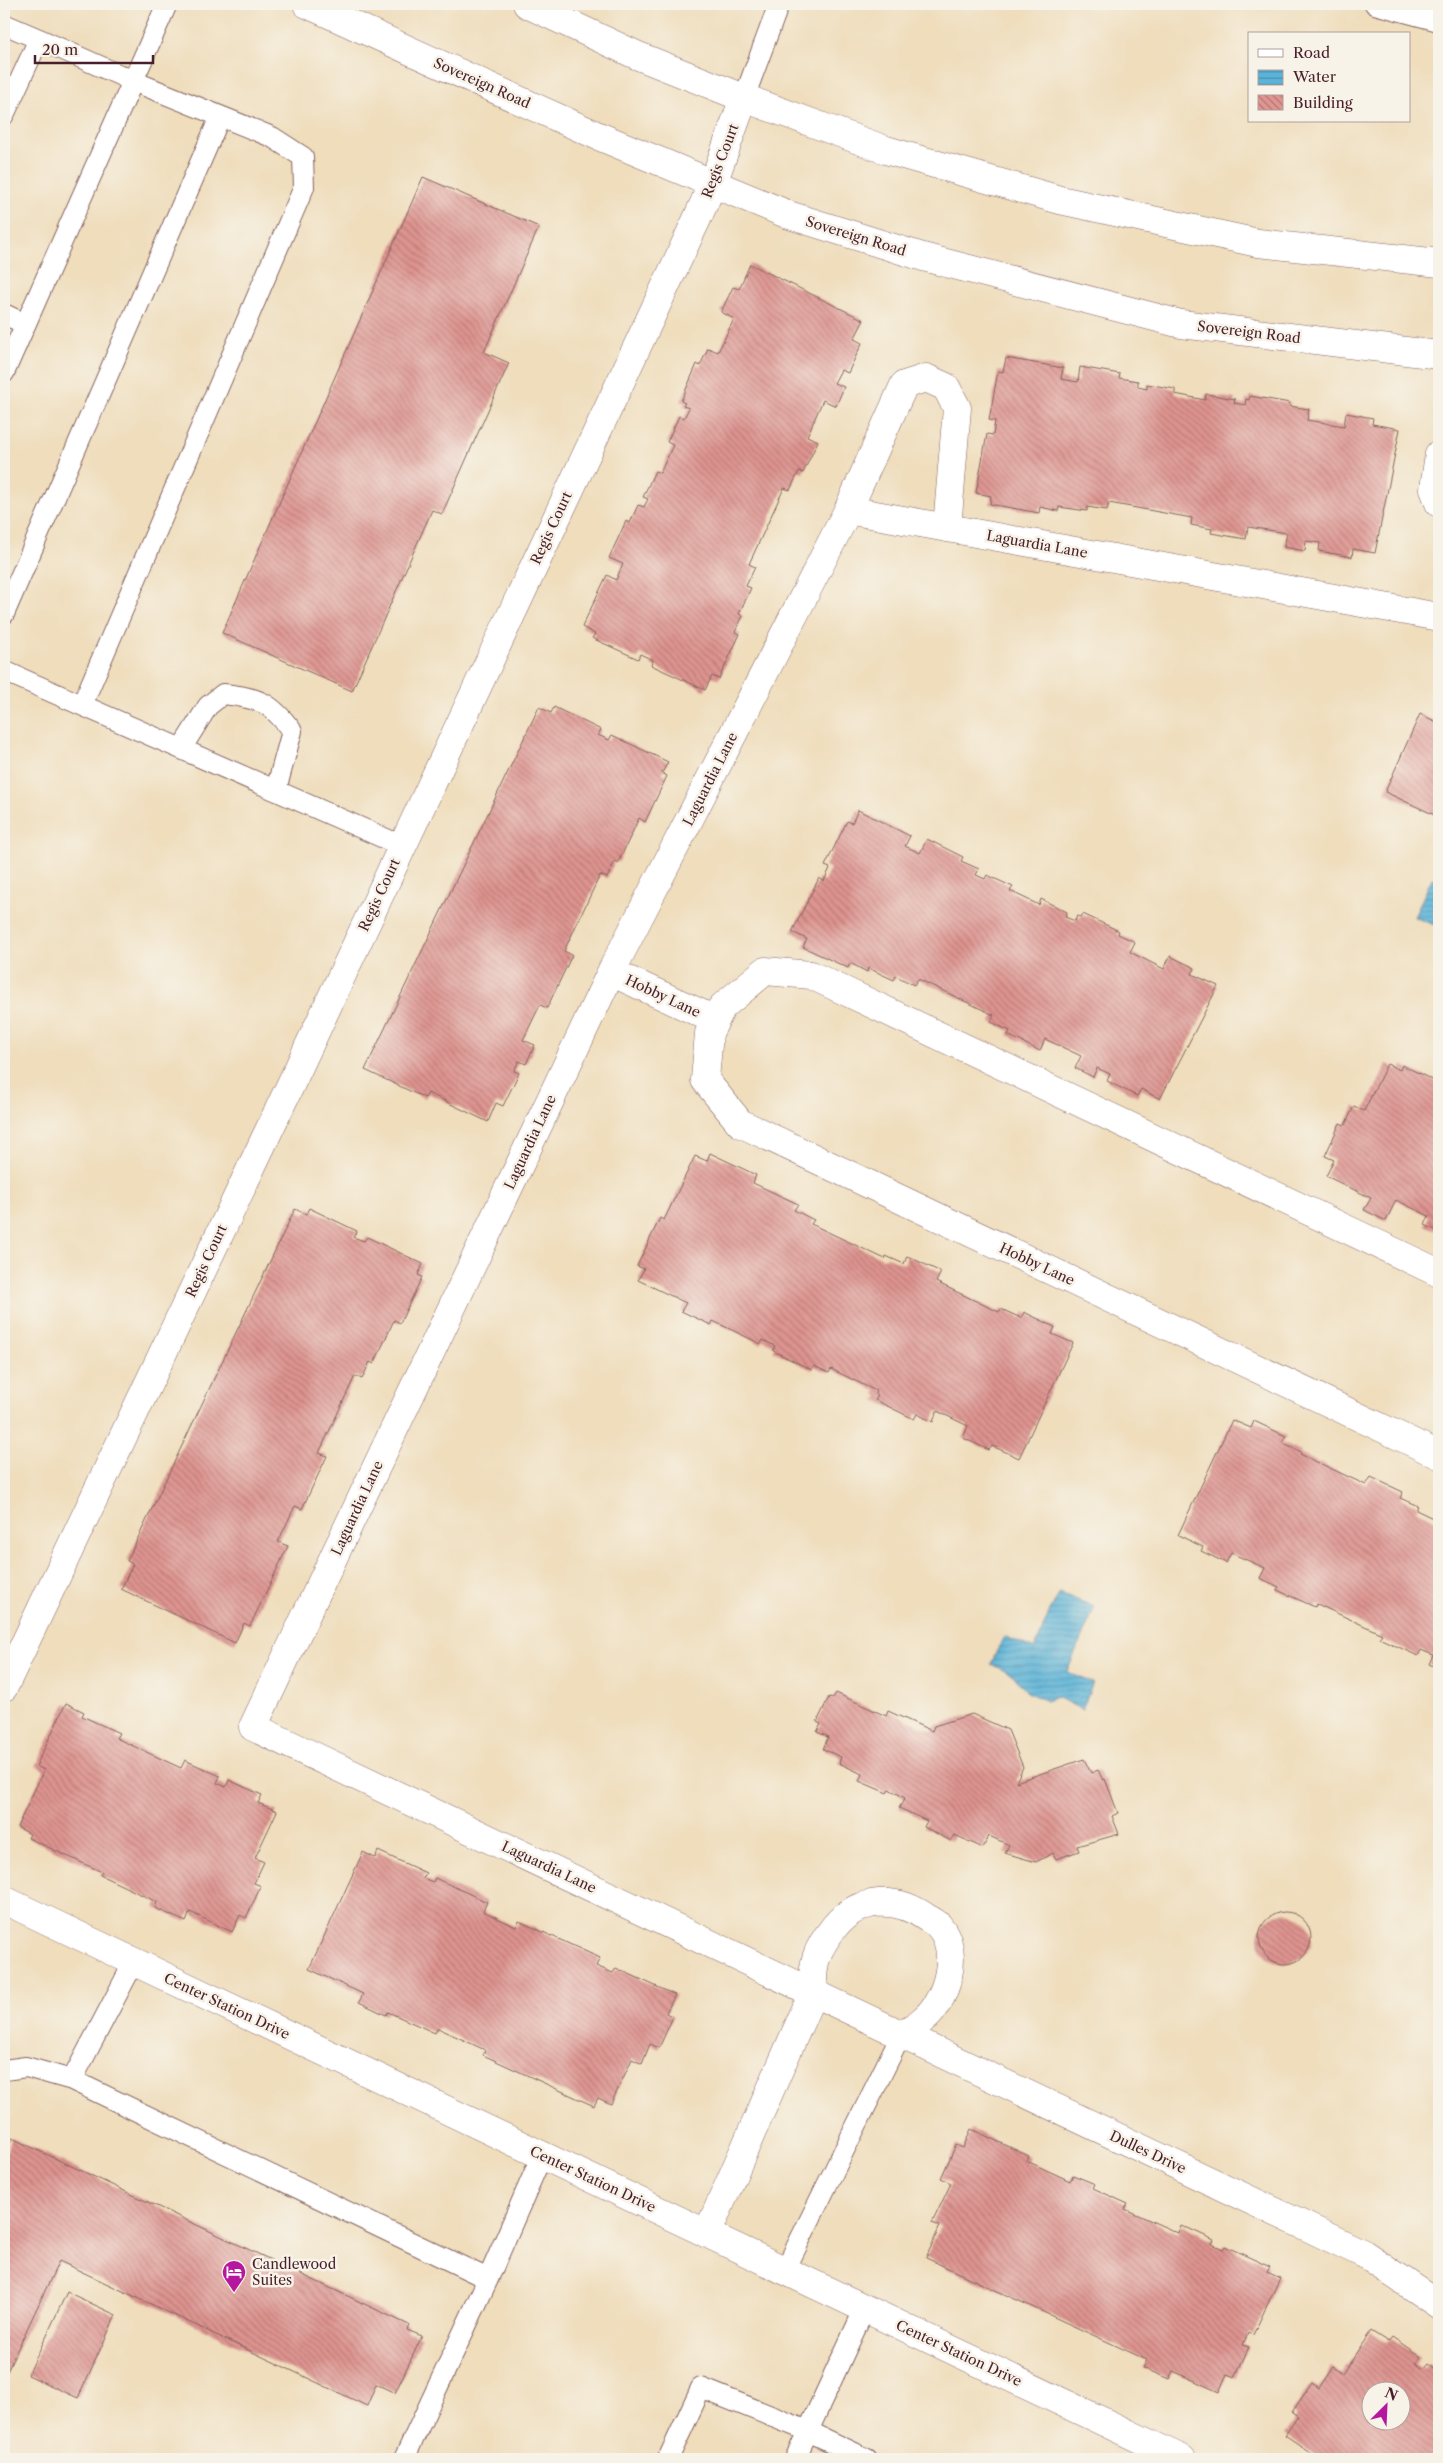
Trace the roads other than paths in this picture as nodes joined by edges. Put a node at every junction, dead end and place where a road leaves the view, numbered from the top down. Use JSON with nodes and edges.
{"nodes":[{"id":1,"x":167,"y":4,"type":"edge"},
{"id":2,"x":307,"y":4,"type":"edge"},
{"id":3,"x":527,"y":4,"type":"edge"},
{"id":4,"x":779,"y":4,"type":"edge"},
{"id":5,"x":1375,"y":4,"type":"edge"},
{"id":6,"x":1439,"y":21,"type":"edge"},
{"id":7,"x":4,"y":24,"type":"edge"},
{"id":8,"x":39,"y":39,"type":"junction"},
{"id":9,"x":133,"y":82,"type":"junction"},
{"id":10,"x":744,"y":98,"type":"junction"},
{"id":11,"x":4,"y":115,"type":"edge"},
{"id":12,"x":220,"y":117,"type":"junction"},
{"id":13,"x":713,"y":183,"type":"junction"},
{"id":14,"x":1439,"y":263,"type":"edge"},
{"id":15,"x":4,"y":314,"type":"edge"},
{"id":16,"x":25,"y":324,"type":"junction"},
{"id":17,"x":1439,"y":355,"type":"edge"},
{"id":18,"x":4,"y":373,"type":"edge"},
{"id":19,"x":1439,"y":454,"type":"edge"},
{"id":20,"x":1439,"y":504,"type":"edge"},
{"id":21,"x":848,"y":510,"type":"junction"},
{"id":22,"x":946,"y":528,"type":"junction"},
{"id":23,"x":4,"y":614,"type":"edge"},
{"id":24,"x":1439,"y":617,"type":"edge"},
{"id":25,"x":4,"y":671,"type":"edge"},
{"id":26,"x":82,"y":705,"type":"junction"},
{"id":27,"x":181,"y":749,"type":"junction"},
{"id":28,"x":276,"y":790,"type":"junction"},
{"id":29,"x":402,"y":846,"type":"junction"},
{"id":30,"x":611,"y":972,"type":"junction"},
{"id":31,"x":715,"y":1020,"type":"junction"},
{"id":32,"x":1439,"y":1273,"type":"edge"},
{"id":33,"x":1439,"y":1455,"type":"edge"},
{"id":34,"x":4,"y":1687,"type":"edge"},
{"id":35,"x":4,"y":1900,"type":"edge"},
{"id":36,"x":134,"y":1962,"type":"junction"},
{"id":37,"x":813,"y":1992,"type":"junction"},
{"id":38,"x":850,"y":2010,"type":"joint"},
{"id":39,"x":901,"y":2035,"type":"junction"},
{"id":40,"x":4,"y":2070,"type":"edge"},
{"id":41,"x":72,"y":2080,"type":"junction"},
{"id":42,"x":542,"y":2155,"type":"junction"},
{"id":43,"x":707,"y":2234,"type":"junction"},
{"id":44,"x":785,"y":2270,"type":"junction"},
{"id":45,"x":488,"y":2279,"type":"junction"},
{"id":46,"x":1439,"y":2306,"type":"edge"},
{"id":47,"x":865,"y":2308,"type":"junction"},
{"id":48,"x":808,"y":2431,"type":"junction"},
{"id":49,"x":1176,"y":2458,"type":"edge"},
{"id":50,"x":404,"y":2459,"type":"edge"},
{"id":51,"x":668,"y":2459,"type":"edge"},
{"id":52,"x":795,"y":2459,"type":"edge"},
{"id":53,"x":867,"y":2459,"type":"edge"}],
"edges":[{"from":1,"to":9,"type":"lane"},
{"from":2,"to":13,"type":"street","name":"Sovereign Road"},
{"from":3,"to":10,"type":"street"},
{"from":4,"to":10,"type":"lane"},
{"from":5,"to":6,"type":"lane"},
{"from":7,"to":8,"type":"lane"},
{"from":8,"to":9,"type":"lane"},
{"from":8,"to":11,"type":"lane"},
{"from":9,"to":12,"type":"lane"},
{"from":9,"to":16,"type":"lane"},
{"from":10,"to":13,"type":"street","name":"Regis Court"},
{"from":10,"to":14,"type":"street"},
{"from":12,"to":23,"type":"lane"},
{"from":12,"to":26,"type":"lane"},
{"from":13,"to":17,"type":"street","name":"Sovereign Road"},
{"from":13,"to":29,"type":"street","name":"Regis Court"},
{"from":15,"to":16,"type":"lane"},
{"from":16,"to":18,"type":"lane"},
{"from":19,"to":20,"type":"street"},
{"from":21,"to":22,"type":"street","name":"Laguardia Lane"},
{"from":21,"to":22,"type":"street"},
{"from":21,"to":30,"type":"street","name":"Laguardia Lane"},
{"from":22,"to":24,"type":"street","name":"Laguardia Lane"},
{"from":25,"to":26,"type":"lane"},
{"from":26,"to":27,"type":"lane"},
{"from":27,"to":28,"type":"lane"},
{"from":27,"to":28,"type":"lane"},
{"from":28,"to":29,"type":"lane"},
{"from":29,"to":34,"type":"street","name":"Regis Court"},
{"from":30,"to":31,"type":"street","name":"Hobby Lane"},
{"from":30,"to":37,"type":"street","name":"Laguardia Lane"},
{"from":31,"to":32,"type":"street","name":"Hobby Lane"},
{"from":31,"to":33,"type":"street","name":"Hobby Lane"},
{"from":35,"to":36,"type":"street","name":"Center Station Drive"},
{"from":36,"to":41,"type":"lane"},
{"from":36,"to":42,"type":"street","name":"Center Station Drive"},
{"from":37,"to":38,"type":"street","name":"Laguardia Lane"},
{"from":37,"to":39,"type":"street"},
{"from":37,"to":43,"type":"street"},
{"from":38,"to":39,"type":"street","name":"Dulles Drive"},
{"from":39,"to":44,"type":"lane"},
{"from":39,"to":46,"type":"street","name":"Dulles Drive"},
{"from":40,"to":41,"type":"lane"},
{"from":41,"to":45,"type":"lane"},
{"from":42,"to":43,"type":"street","name":"Center Station Drive"},
{"from":42,"to":45,"type":"lane"},
{"from":43,"to":44,"type":"street","name":"Center Station Drive"},
{"from":44,"to":47,"type":"street","name":"Center Station Drive"},
{"from":45,"to":50,"type":"lane"},
{"from":47,"to":48,"type":"lane"},
{"from":47,"to":49,"type":"street","name":"Center Station Drive"},
{"from":48,"to":51,"type":"lane"},
{"from":48,"to":52,"type":"lane"},
{"from":48,"to":53,"type":"lane"}]}
